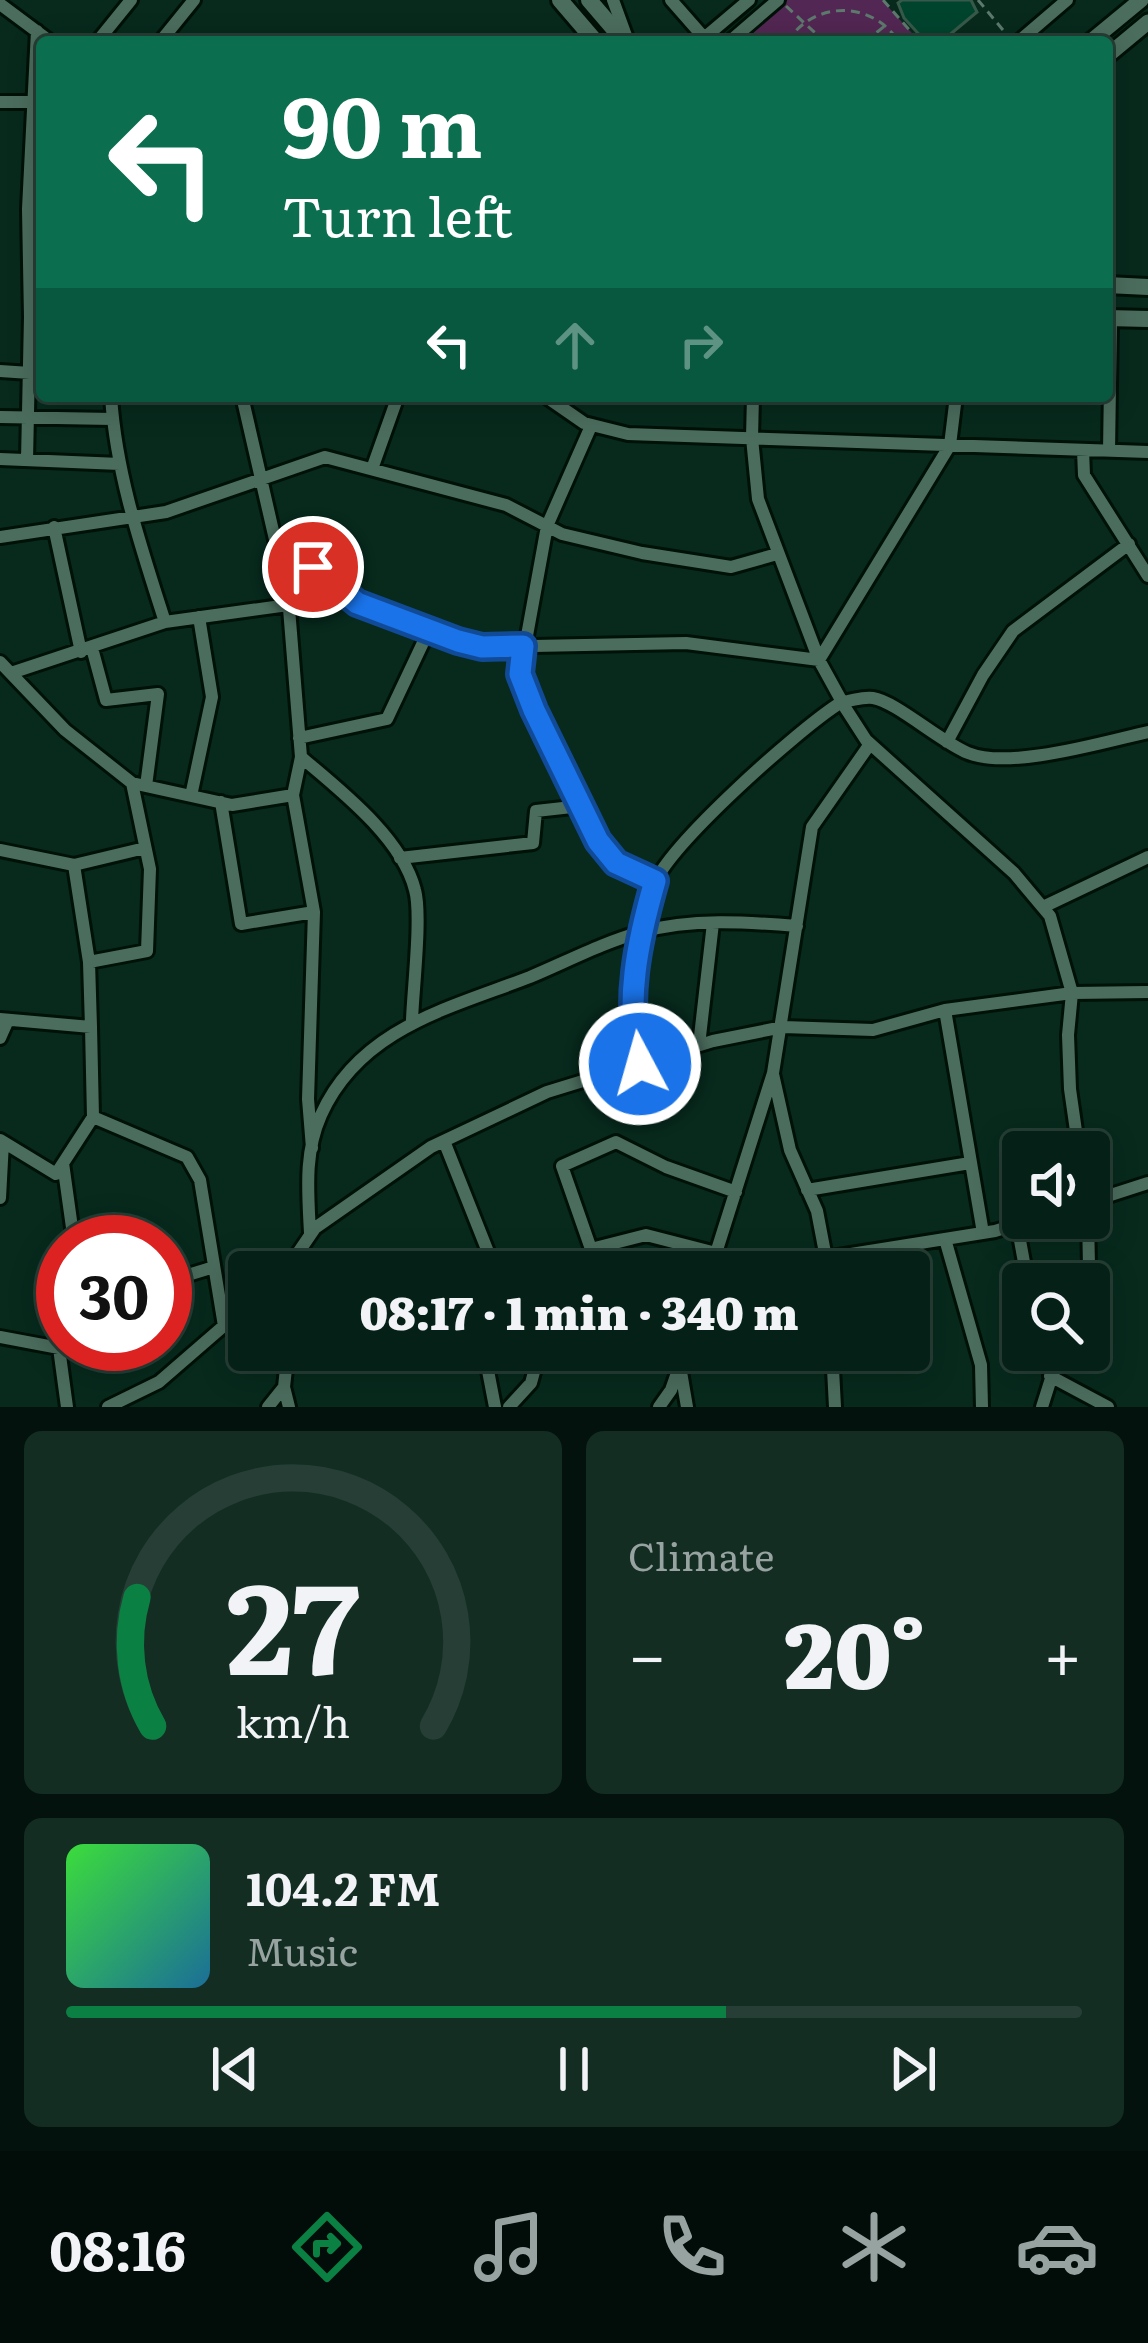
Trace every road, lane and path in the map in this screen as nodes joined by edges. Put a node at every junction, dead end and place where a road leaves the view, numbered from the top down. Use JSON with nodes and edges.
{"nodes":[{"id":1,"x":131,"y":0,"type":"edge"},
{"id":2,"x":194,"y":0,"type":"edge"},
{"id":3,"x":560,"y":0,"type":"edge"},
{"id":4,"x":589,"y":0,"type":"edge"},
{"id":5,"x":613,"y":0,"type":"edge"},
{"id":6,"x":671,"y":0,"type":"edge"},
{"id":7,"x":749,"y":0,"type":"edge"},
{"id":8,"x":779,"y":0,"type":"edge"},
{"id":9,"x":893,"y":0,"type":"edge"},
{"id":10,"x":978,"y":0,"type":"edge"},
{"id":11,"x":992,"y":0,"type":"edge"},
{"id":12,"x":1067,"y":0,"type":"edge"},
{"id":13,"x":1141,"y":0,"type":"edge"},
{"id":14,"x":885,"y":2,"type":"edge"},
{"id":15,"x":0,"y":4,"type":"edge"},
{"id":16,"x":984,"y":7,"type":"junction"},
{"id":17,"x":801,"y":22,"type":"junction"},
{"id":18,"x":1148,"y":22,"type":"edge"},
{"id":19,"x":887,"y":25,"type":"junction"},
{"id":20,"x":37,"y":31,"type":"junction"},
{"id":21,"x":37,"y":36,"type":"edge"},
{"id":22,"x":43,"y":36,"type":"edge"},
{"id":23,"x":102,"y":36,"type":"edge"},
{"id":24,"x":165,"y":36,"type":"edge"},
{"id":25,"x":591,"y":36,"type":"edge"},
{"id":26,"x":621,"y":36,"type":"edge"},
{"id":27,"x":624,"y":36,"type":"edge"},
{"id":28,"x":702,"y":36,"type":"edge"},
{"id":29,"x":710,"y":36,"type":"edge"},
{"id":30,"x":736,"y":36,"type":"edge"},
{"id":31,"x":791,"y":36,"type":"edge"},
{"id":32,"x":818,"y":36,"type":"edge"},
{"id":33,"x":873,"y":36,"type":"edge"},
{"id":34,"x":895,"y":36,"type":"edge"},
{"id":35,"x":915,"y":36,"type":"edge"},
{"id":36,"x":1010,"y":36,"type":"edge"},
{"id":37,"x":1022,"y":36,"type":"edge"},
{"id":38,"x":1097,"y":36,"type":"edge"},
{"id":39,"x":36,"y":45,"type":"edge"},
{"id":40,"x":1113,"y":51,"type":"edge"},
{"id":41,"x":0,"y":102,"type":"edge"},
{"id":42,"x":32,"y":102,"type":"junction"},
{"id":43,"x":1113,"y":285,"type":"edge"},
{"id":44,"x":1148,"y":286,"type":"edge"},
{"id":45,"x":36,"y":317,"type":"edge"},
{"id":46,"x":1113,"y":318,"type":"edge"},
{"id":47,"x":1148,"y":319,"type":"edge"},
{"id":48,"x":0,"y":371,"type":"edge"},
{"id":49,"x":30,"y":373,"type":"junction"},
{"id":50,"x":111,"y":402,"type":"edge"},
{"id":51,"x":244,"y":402,"type":"edge"},
{"id":52,"x":396,"y":402,"type":"edge"},
{"id":53,"x":555,"y":402,"type":"edge"},
{"id":54,"x":753,"y":402,"type":"edge"},
{"id":55,"x":955,"y":402,"type":"edge"},
{"id":56,"x":1109,"y":402,"type":"edge"},
{"id":57,"x":0,"y":416,"type":"edge"},
{"id":58,"x":29,"y":417,"type":"junction"},
{"id":59,"x":112,"y":419,"type":"junction"},
{"id":60,"x":591,"y":425,"type":"junction"},
{"id":61,"x":752,"y":438,"type":"junction"},
{"id":62,"x":950,"y":445,"type":"junction"},
{"id":63,"x":1083,"y":450,"type":"junction"},
{"id":64,"x":1109,"y":451,"type":"junction"},
{"id":65,"x":1148,"y":452,"type":"edge"},
{"id":66,"x":0,"y":459,"type":"edge"},
{"id":67,"x":27,"y":460,"type":"junction"},
{"id":68,"x":120,"y":464,"type":"junction"},
{"id":69,"x":371,"y":469,"type":"junction"},
{"id":70,"x":264,"y":479,"type":"junction"},
{"id":71,"x":131,"y":517,"type":"junction"},
{"id":72,"x":547,"y":526,"type":"junction"},
{"id":73,"x":54,"y":527,"type":"junction"},
{"id":74,"x":0,"y":537,"type":"edge"},
{"id":75,"x":1129,"y":544,"type":"junction"},
{"id":76,"x":279,"y":552,"type":"junction"},
{"id":77,"x":777,"y":554,"type":"junction"},
{"id":78,"x":1148,"y":576,"type":"edge"},
{"id":79,"x":288,"y":605,"type":"junction"},
{"id":80,"x":199,"y":617,"type":"junction"},
{"id":81,"x":165,"y":622,"type":"junction"},
{"id":82,"x":429,"y":630,"type":"junction"},
{"id":83,"x":523,"y":646,"type":"junction"},
{"id":84,"x":86,"y":650,"type":"junction"},
{"id":85,"x":819,"y":659,"type":"junction"},
{"id":86,"x":5,"y":668,"type":"edge"},
{"id":87,"x":842,"y":702,"type":"junction"},
{"id":88,"x":1148,"y":732,"type":"edge"},
{"id":89,"x":299,"y":738,"type":"junction"},
{"id":90,"x":947,"y":742,"type":"junction"},
{"id":91,"x":870,"y":744,"type":"junction"},
{"id":92,"x":301,"y":757,"type":"junction"},
{"id":93,"x":139,"y":785,"type":"junction"},
{"id":94,"x":293,"y":795,"type":"junction"},
{"id":95,"x":191,"y":796,"type":"junction"},
{"id":96,"x":221,"y":802,"type":"junction"},
{"id":97,"x":581,"y":806,"type":"junction"},
{"id":98,"x":146,"y":848,"type":"junction"},
{"id":99,"x":0,"y":850,"type":"edge"},
{"id":100,"x":1148,"y":857,"type":"edge"},
{"id":101,"x":400,"y":858,"type":"junction"},
{"id":102,"x":74,"y":865,"type":"junction"},
{"id":103,"x":655,"y":881,"type":"junction"},
{"id":104,"x":1043,"y":907,"type":"junction"},
{"id":105,"x":314,"y":913,"type":"junction"},
{"id":106,"x":713,"y":923,"type":"junction"},
{"id":107,"x":797,"y":926,"type":"junction"},
{"id":108,"x":641,"y":932,"type":"junction"},
{"id":109,"x":89,"y":962,"type":"junction"},
{"id":110,"x":1148,"y":992,"type":"edge"},
{"id":111,"x":1072,"y":993,"type":"junction"},
{"id":112,"x":945,"y":1010,"type":"junction"},
{"id":113,"x":4,"y":1020,"type":"edge"},
{"id":114,"x":412,"y":1020,"type":"junction"},
{"id":115,"x":91,"y":1027,"type":"junction"},
{"id":116,"x":783,"y":1027,"type":"junction"},
{"id":117,"x":0,"y":1038,"type":"edge"},
{"id":118,"x":699,"y":1046,"type":"junction"},
{"id":119,"x":640,"y":1064,"type":"junction"},
{"id":120,"x":773,"y":1073,"type":"junction"},
{"id":121,"x":94,"y":1117,"type":"junction"},
{"id":122,"x":1077,"y":1131,"type":"edge"},
{"id":123,"x":2,"y":1141,"type":"edge"},
{"id":124,"x":444,"y":1141,"type":"junction"},
{"id":125,"x":311,"y":1148,"type":"junction"},
{"id":126,"x":63,"y":1162,"type":"junction"},
{"id":127,"x":970,"y":1163,"type":"junction"},
{"id":128,"x":1148,"y":1183,"type":"edge"},
{"id":129,"x":807,"y":1190,"type":"junction"},
{"id":130,"x":736,"y":1192,"type":"junction"},
{"id":131,"x":1110,"y":1195,"type":"edge"},
{"id":132,"x":0,"y":1198,"type":"edge"},
{"id":133,"x":70,"y":1215,"type":"edge"},
{"id":134,"x":1002,"y":1228,"type":"edge"},
{"id":135,"x":983,"y":1233,"type":"junction"},
{"id":136,"x":310,"y":1234,"type":"junction"},
{"id":137,"x":945,"y":1239,"type":"junction"},
{"id":138,"x":591,"y":1249,"type":"joint"},
{"id":139,"x":299,"y":1251,"type":"edge"},
{"id":140,"x":488,"y":1251,"type":"edge"},
{"id":141,"x":709,"y":1251,"type":"edge"},
{"id":142,"x":717,"y":1251,"type":"edge"},
{"id":143,"x":824,"y":1251,"type":"edge"},
{"id":144,"x":891,"y":1251,"type":"edge"},
{"id":145,"x":214,"y":1267,"type":"junction"},
{"id":146,"x":192,"y":1274,"type":"edge"},
{"id":147,"x":228,"y":1322,"type":"edge"},
{"id":148,"x":224,"y":1326,"type":"junction"},
{"id":149,"x":0,"y":1337,"type":"edge"},
{"id":150,"x":286,"y":1371,"type":"edge"},
{"id":151,"x":488,"y":1371,"type":"edge"},
{"id":152,"x":534,"y":1371,"type":"edge"},
{"id":153,"x":677,"y":1371,"type":"edge"},
{"id":154,"x":681,"y":1371,"type":"edge"},
{"id":155,"x":833,"y":1371,"type":"edge"},
{"id":156,"x":1051,"y":1373,"type":"joint"},
{"id":157,"x":284,"y":1387,"type":"junction"},
{"id":158,"x":68,"y":1407,"type":"edge"},
{"id":159,"x":108,"y":1407,"type":"edge"},
{"id":160,"x":268,"y":1407,"type":"edge"},
{"id":161,"x":289,"y":1407,"type":"edge"},
{"id":162,"x":495,"y":1407,"type":"edge"},
{"id":163,"x":509,"y":1407,"type":"edge"},
{"id":164,"x":659,"y":1407,"type":"edge"},
{"id":165,"x":687,"y":1407,"type":"edge"},
{"id":166,"x":835,"y":1407,"type":"edge"},
{"id":167,"x":982,"y":1407,"type":"edge"},
{"id":168,"x":1042,"y":1407,"type":"edge"},
{"id":169,"x":1108,"y":1407,"type":"edge"}],
"edges":[{"from":1,"to":23,"type":"street"},
{"from":2,"to":24,"type":"street"},
{"from":3,"to":25,"type":"main road"},
{"from":4,"to":26,"type":"main road"},
{"from":5,"to":27,"type":"street"},
{"from":6,"to":28,"type":"street"},
{"from":7,"to":29,"type":"street"},
{"from":8,"to":17,"type":"path"},
{"from":8,"to":30,"type":"street"},
{"from":9,"to":14,"type":"path"},
{"from":10,"to":16,"type":"path"},
{"from":11,"to":16,"type":"path"},
{"from":12,"to":37,"type":"street"},
{"from":13,"to":38,"type":"street"},
{"from":14,"to":35,"type":"path"},
{"from":15,"to":20,"type":"street"},
{"from":16,"to":36,"type":"path"},
{"from":17,"to":19,"type":"path"},
{"from":17,"to":31,"type":"path"},
{"from":17,"to":32,"type":"path"},
{"from":18,"to":40,"type":"street"},
{"from":19,"to":33,"type":"path"},
{"from":19,"to":34,"type":"path"},
{"from":20,"to":21,"type":"street"},
{"from":20,"to":22,"type":"street"},
{"from":39,"to":42,"type":"street"},
{"from":41,"to":42,"type":"street"},
{"from":42,"to":45,"type":"street"},
{"from":43,"to":44,"type":"main road"},
{"from":45,"to":49,"type":"street"},
{"from":46,"to":47,"type":"main road"},
{"from":48,"to":49,"type":"street"},
{"from":49,"to":58,"type":"street"},
{"from":50,"to":59,"type":"street"},
{"from":51,"to":70,"type":"street"},
{"from":52,"to":69,"type":"street"},
{"from":53,"to":60,"type":"street"},
{"from":54,"to":61,"type":"street"},
{"from":55,"to":62,"type":"street"},
{"from":56,"to":64,"type":"street"},
{"from":57,"to":58,"type":"street"},
{"from":58,"to":59,"type":"street"},
{"from":58,"to":67,"type":"street"},
{"from":59,"to":68,"type":"street"},
{"from":60,"to":61,"type":"street"},
{"from":60,"to":72,"type":"street"},
{"from":61,"to":62,"type":"street"},
{"from":61,"to":77,"type":"street"},
{"from":62,"to":63,"type":"street"},
{"from":62,"to":85,"type":"street"},
{"from":63,"to":64,"type":"street"},
{"from":63,"to":75,"type":"street"},
{"from":64,"to":65,"type":"street"},
{"from":66,"to":67,"type":"street"},
{"from":67,"to":68,"type":"street"},
{"from":68,"to":71,"type":"street"},
{"from":69,"to":70,"type":"street"},
{"from":69,"to":72,"type":"street"},
{"from":70,"to":71,"type":"street"},
{"from":70,"to":76,"type":"street"},
{"from":71,"to":73,"type":"street"},
{"from":71,"to":81,"type":"street"},
{"from":72,"to":77,"type":"street"},
{"from":72,"to":83,"type":"street"},
{"from":73,"to":74,"type":"street"},
{"from":73,"to":84,"type":"street"},
{"from":75,"to":78,"type":"street"},
{"from":75,"to":90,"type":"street"},
{"from":76,"to":79,"type":"street"},
{"from":76,"to":82,"type":"street"},
{"from":77,"to":85,"type":"street"},
{"from":79,"to":80,"type":"street"},
{"from":79,"to":89,"type":"street"},
{"from":80,"to":81,"type":"street"},
{"from":80,"to":95,"type":"street"},
{"from":81,"to":84,"type":"street"},
{"from":82,"to":83,"type":"street"},
{"from":82,"to":89,"type":"street"},
{"from":83,"to":85,"type":"street"},
{"from":83,"to":97,"type":"street"},
{"from":84,"to":86,"type":"street"},
{"from":84,"to":93,"type":"street"},
{"from":85,"to":87,"type":"street"},
{"from":86,"to":93,"type":"street"},
{"from":87,"to":90,"type":"street"},
{"from":87,"to":91,"type":"street"},
{"from":87,"to":103,"type":"street"},
{"from":88,"to":90,"type":"street"},
{"from":89,"to":92,"type":"street"},
{"from":91,"to":104,"type":"street"},
{"from":91,"to":107,"type":"street"},
{"from":92,"to":94,"type":"street"},
{"from":92,"to":101,"type":"street"},
{"from":93,"to":95,"type":"street"},
{"from":93,"to":98,"type":"street"},
{"from":94,"to":96,"type":"street"},
{"from":94,"to":105,"type":"street"},
{"from":95,"to":96,"type":"street"},
{"from":96,"to":105,"type":"street"},
{"from":97,"to":101,"type":"street"},
{"from":97,"to":103,"type":"street"},
{"from":98,"to":102,"type":"street"},
{"from":98,"to":109,"type":"street"},
{"from":99,"to":102,"type":"street"},
{"from":100,"to":104,"type":"street"},
{"from":101,"to":114,"type":"street"},
{"from":102,"to":109,"type":"street"},
{"from":103,"to":108,"type":"street"},
{"from":104,"to":111,"type":"street"},
{"from":105,"to":125,"type":"street"},
{"from":106,"to":107,"type":"street"},
{"from":106,"to":108,"type":"street"},
{"from":106,"to":118,"type":"street"},
{"from":107,"to":116,"type":"street"},
{"from":108,"to":114,"type":"street"},
{"from":108,"to":119,"type":"street"},
{"from":109,"to":115,"type":"street"},
{"from":110,"to":111,"type":"street"},
{"from":111,"to":112,"type":"street"},
{"from":111,"to":122,"type":"street"},
{"from":112,"to":116,"type":"street"},
{"from":112,"to":127,"type":"street"},
{"from":113,"to":115,"type":"street"},
{"from":113,"to":117,"type":"street"},
{"from":114,"to":125,"type":"street"},
{"from":115,"to":121,"type":"street"},
{"from":116,"to":118,"type":"street"},
{"from":116,"to":120,"type":"street"},
{"from":118,"to":119,"type":"street"},
{"from":119,"to":124,"type":"street"},
{"from":120,"to":129,"type":"street"},
{"from":120,"to":130,"type":"street"},
{"from":121,"to":126,"type":"street"},
{"from":121,"to":145,"type":"street"},
{"from":123,"to":126,"type":"street"},
{"from":123,"to":132,"type":"street"},
{"from":124,"to":136,"type":"street"},
{"from":124,"to":140,"type":"street"},
{"from":125,"to":136,"type":"street"},
{"from":126,"to":133,"type":"street"},
{"from":127,"to":129,"type":"street"},
{"from":127,"to":135,"type":"street"},
{"from":128,"to":131,"type":"street"},
{"from":129,"to":143,"type":"street"},
{"from":130,"to":138,"type":"street"},
{"from":130,"to":142,"type":"street"},
{"from":134,"to":135,"type":"street"},
{"from":135,"to":137,"type":"street"},
{"from":136,"to":139,"type":"street"},
{"from":137,"to":144,"type":"street"},
{"from":137,"to":167,"type":"street"},
{"from":138,"to":141,"type":"street"},
{"from":145,"to":146,"type":"street"},
{"from":145,"to":148,"type":"street"},
{"from":147,"to":148,"type":"street"},
{"from":148,"to":159,"type":"street"},
{"from":149,"to":158,"type":"street"},
{"from":150,"to":157,"type":"street"},
{"from":151,"to":162,"type":"street"},
{"from":152,"to":163,"type":"street"},
{"from":153,"to":164,"type":"street"},
{"from":154,"to":165,"type":"street"},
{"from":155,"to":166,"type":"street"},
{"from":156,"to":168,"type":"street"},
{"from":156,"to":169,"type":"street"},
{"from":157,"to":160,"type":"street"},
{"from":157,"to":161,"type":"street"}]}
